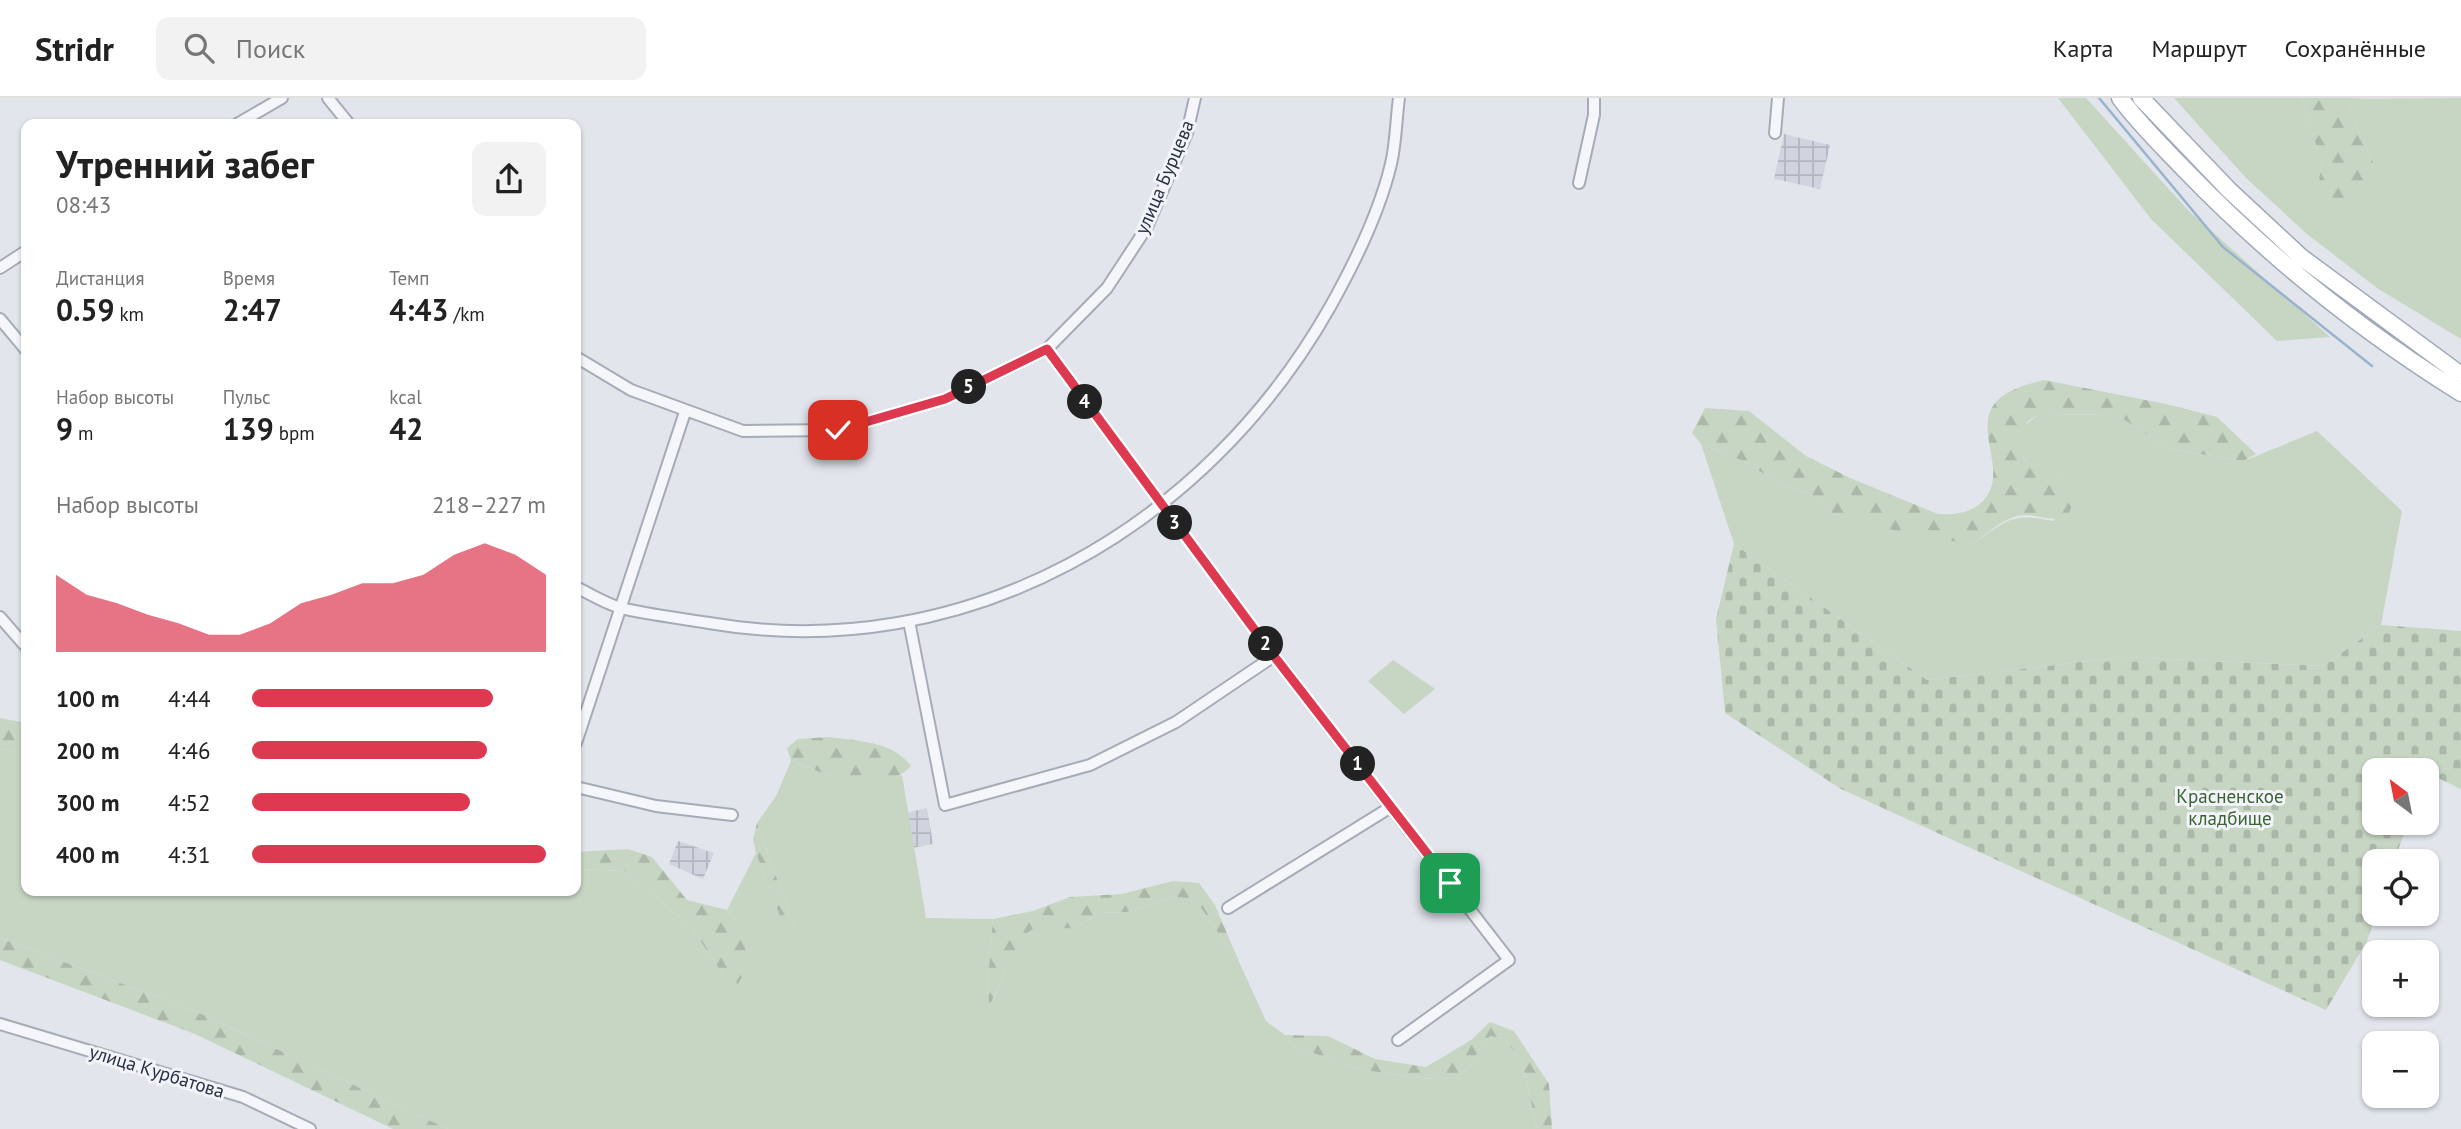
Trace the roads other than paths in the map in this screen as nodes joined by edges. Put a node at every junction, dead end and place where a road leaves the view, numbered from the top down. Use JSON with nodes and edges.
{"nodes":[{"id":1,"x":282,"y":98,"type":"edge"},
{"id":2,"x":328,"y":98,"type":"edge"},
{"id":3,"x":1195,"y":98,"type":"edge"},
{"id":4,"x":1399,"y":98,"type":"edge"},
{"id":5,"x":1594,"y":98,"type":"edge"},
{"id":6,"x":1778,"y":98,"type":"edge"},
{"id":7,"x":2120,"y":98,"type":"edge"},
{"id":8,"x":2141,"y":98,"type":"edge"},
{"id":9,"x":246,"y":119,"type":"edge"},
{"id":10,"x":345,"y":119,"type":"edge"},
{"id":11,"x":1775,"y":133,"type":"dead end"},
{"id":12,"x":1579,"y":183,"type":"dead end"},
{"id":13,"x":21,"y":254,"type":"edge"},
{"id":14,"x":0,"y":268,"type":"edge"},
{"id":15,"x":0,"y":319,"type":"edge"},
{"id":16,"x":21,"y":344,"type":"edge"},
{"id":17,"x":1047,"y":349,"type":"junction"},
{"id":18,"x":581,"y":360,"type":"edge"},
{"id":19,"x":2461,"y":375,"type":"edge"},
{"id":20,"x":2461,"y":393,"type":"edge"},
{"id":21,"x":685,"y":412,"type":"junction"},
{"id":22,"x":1162,"y":505,"type":"junction"},
{"id":23,"x":581,"y":589,"type":"edge"},
{"id":24,"x":618,"y":607,"type":"junction"},
{"id":25,"x":0,"y":617,"type":"edge"},
{"id":26,"x":909,"y":621,"type":"junction"},
{"id":27,"x":21,"y":641,"type":"edge"},
{"id":28,"x":1274,"y":656,"type":"junction"},
{"id":29,"x":581,"y":727,"type":"edge"},
{"id":30,"x":581,"y":788,"type":"edge"},
{"id":31,"x":1391,"y":807,"type":"junction"},
{"id":32,"x":732,"y":815,"type":"dead end"},
{"id":33,"x":1228,"y":908,"type":"dead end"},
{"id":34,"x":0,"y":1024,"type":"edge"},
{"id":35,"x":1398,"y":1040,"type":"dead end"},
{"id":36,"x":310,"y":1129,"type":"edge"}],
"edges":[{"from":1,"to":9,"type":"street"},
{"from":2,"to":10,"type":"street"},
{"from":3,"to":17,"type":"street","name":"улица Бурцева"},
{"from":4,"to":22,"type":"street"},
{"from":5,"to":12,"type":"street"},
{"from":6,"to":11,"type":"street"},
{"from":7,"to":20,"type":"main road"},
{"from":8,"to":19,"type":"main road"},
{"from":13,"to":14,"type":"street"},
{"from":15,"to":16,"type":"street"},
{"from":17,"to":21,"type":"street","name":"улица Бурцева"},
{"from":17,"to":22,"type":"street"},
{"from":18,"to":21,"type":"street","name":"улица Бурцева"},
{"from":21,"to":24,"type":"street"},
{"from":22,"to":26,"type":"street"},
{"from":22,"to":28,"type":"street"},
{"from":23,"to":24,"type":"street"},
{"from":24,"to":26,"type":"street"},
{"from":24,"to":29,"type":"street"},
{"from":25,"to":27,"type":"street"},
{"from":26,"to":28,"type":"street"},
{"from":28,"to":31,"type":"street"},
{"from":30,"to":32,"type":"street"},
{"from":31,"to":33,"type":"street"},
{"from":31,"to":35,"type":"street"},
{"from":34,"to":36,"type":"street","name":"улица Курбатова"}]}
